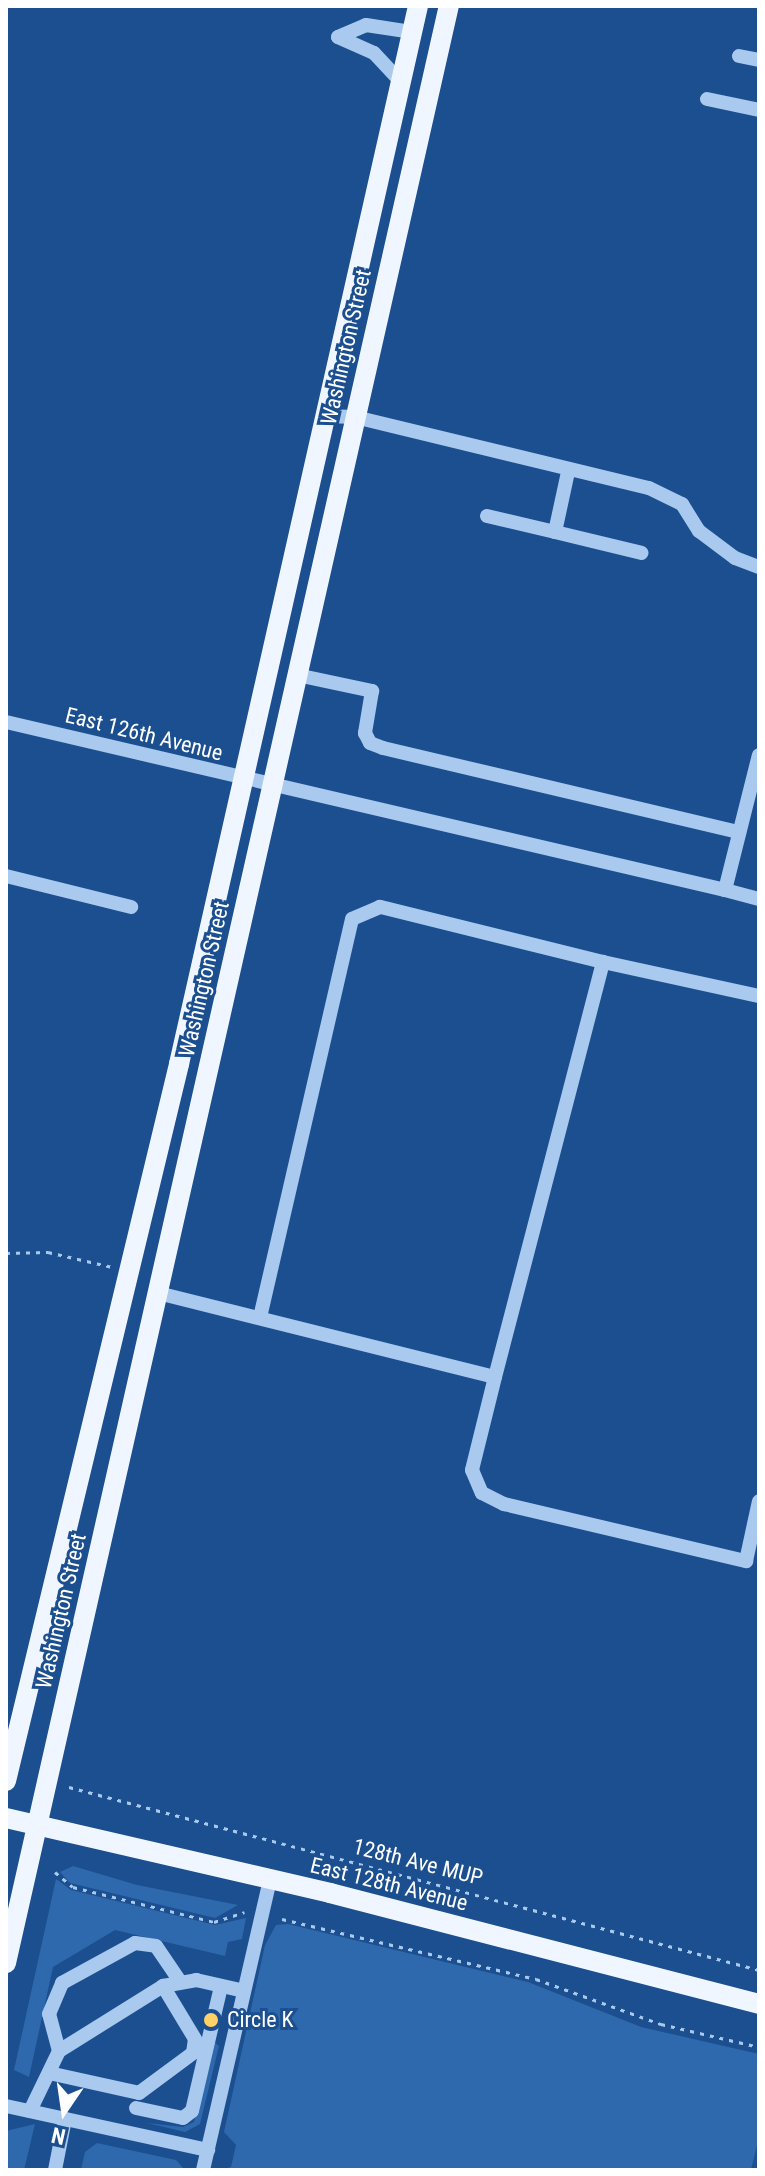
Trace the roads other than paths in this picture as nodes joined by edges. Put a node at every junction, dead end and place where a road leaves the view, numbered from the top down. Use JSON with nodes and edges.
{"nodes":[{"id":1,"x":418,"y":6,"type":"edge"},
{"id":2,"x":449,"y":6,"type":"edge"},
{"id":3,"x":412,"y":32,"type":"junction"},
{"id":4,"x":442,"y":37,"type":"junction"},
{"id":5,"x":739,"y":56,"type":"dead end"},
{"id":6,"x":759,"y":60,"type":"edge"},
{"id":7,"x":401,"y":82,"type":"junction"},
{"id":8,"x":707,"y":99,"type":"dead end"},
{"id":9,"x":759,"y":110,"type":"edge"},
{"id":10,"x":325,"y":416,"type":"junction"},
{"id":11,"x":355,"y":417,"type":"junction"},
{"id":12,"x":568,"y":472,"type":"junction"},
{"id":13,"x":487,"y":516,"type":"dead end"},
{"id":14,"x":555,"y":532,"type":"junction"},
{"id":15,"x":642,"y":553,"type":"dead end"},
{"id":16,"x":759,"y":567,"type":"edge"},
{"id":17,"x":297,"y":675,"type":"junction"},
{"id":18,"x":6,"y":722,"type":"edge"},
{"id":19,"x":759,"y":755,"type":"edge"},
{"id":20,"x":243,"y":780,"type":"junction"},
{"id":21,"x":272,"y":787,"type":"junction"},
{"id":22,"x":739,"y":832,"type":"junction"},
{"id":23,"x":6,"y":876,"type":"edge"},
{"id":24,"x":725,"y":890,"type":"junction"},
{"id":25,"x":759,"y":899,"type":"edge"},
{"id":26,"x":131,"y":907,"type":"dead end"},
{"id":27,"x":603,"y":962,"type":"junction"},
{"id":28,"x":759,"y":996,"type":"edge"},
{"id":29,"x":158,"y":1293,"type":"junction"},
{"id":30,"x":260,"y":1318,"type":"junction"},
{"id":31,"x":495,"y":1377,"type":"junction"},
{"id":32,"x":759,"y":1501,"type":"edge"},
{"id":33,"x":752,"y":1563,"type":"edge"},
{"id":34,"x":6,"y":1781,"type":"edge"},
{"id":35,"x":6,"y":1818,"type":"edge"},
{"id":36,"x":37,"y":1825,"type":"junction"},
{"id":37,"x":270,"y":1879,"type":"junction"},
{"id":38,"x":6,"y":1963,"type":"edge"},
{"id":39,"x":179,"y":1980,"type":"junction"},
{"id":40,"x":163,"y":1986,"type":"junction"},
{"id":41,"x":221,"y":1986,"type":"junction"},
{"id":42,"x":244,"y":1991,"type":"junction"},
{"id":43,"x":759,"y":2004,"type":"edge"},
{"id":44,"x":59,"y":2051,"type":"junction"},
{"id":45,"x":49,"y":2073,"type":"junction"},
{"id":46,"x":138,"y":2100,"type":"junction"},
{"id":47,"x":6,"y":2106,"type":"edge"},
{"id":48,"x":30,"y":2111,"type":"junction"},
{"id":49,"x":65,"y":2119,"type":"junction"},
{"id":50,"x":131,"y":2133,"type":"junction"},
{"id":51,"x":208,"y":2150,"type":"junction"},
{"id":52,"x":55,"y":2170,"type":"edge"},
{"id":53,"x":203,"y":2170,"type":"edge"}],
"edges":[{"from":1,"to":3,"type":"main road","name":"Washington Street"},
{"from":2,"to":4,"type":"main road","name":"Washington Street"},
{"from":3,"to":4,"type":"main road"},
{"from":3,"to":7,"type":"main road","name":"Washington Street"},
{"from":3,"to":7,"type":"street"},
{"from":4,"to":11,"type":"main road","name":"Washington Street"},
{"from":5,"to":6,"type":"street"},
{"from":7,"to":10,"type":"main road","name":"Washington Street"},
{"from":8,"to":9,"type":"street"},
{"from":10,"to":11,"type":"street"},
{"from":10,"to":20,"type":"main road","name":"Washington Street"},
{"from":11,"to":12,"type":"street"},
{"from":11,"to":17,"type":"main road","name":"Washington Street"},
{"from":12,"to":14,"type":"street"},
{"from":12,"to":16,"type":"street"},
{"from":13,"to":14,"type":"street"},
{"from":14,"to":15,"type":"street"},
{"from":17,"to":21,"type":"main road","name":"Washington Street"},
{"from":17,"to":22,"type":"street"},
{"from":18,"to":20,"type":"street","name":"East 126th Avenue"},
{"from":19,"to":22,"type":"street"},
{"from":20,"to":21,"type":"street","name":"East 126th Avenue"},
{"from":20,"to":34,"type":"main road","name":"Washington Street"},
{"from":21,"to":24,"type":"street","name":"East 126th Avenue"},
{"from":21,"to":29,"type":"main road","name":"Washington Street"},
{"from":22,"to":24,"type":"street"},
{"from":23,"to":26,"type":"street"},
{"from":24,"to":25,"type":"street","name":"East 126th Avenue"},
{"from":27,"to":28,"type":"street"},
{"from":27,"to":30,"type":"street"},
{"from":27,"to":31,"type":"street"},
{"from":29,"to":30,"type":"street"},
{"from":29,"to":36,"type":"main road","name":"Washington Street"},
{"from":30,"to":31,"type":"street"},
{"from":31,"to":33,"type":"street"},
{"from":32,"to":33,"type":"street"},
{"from":35,"to":36,"type":"main road","name":"East 128th Avenue"},
{"from":36,"to":37,"type":"main road","name":"East 128th Avenue"},
{"from":36,"to":38,"type":"main road","name":"Washington Street"},
{"from":37,"to":42,"type":"street"},
{"from":37,"to":43,"type":"main road","name":"East 128th Avenue"},
{"from":39,"to":40,"type":"street"},
{"from":39,"to":41,"type":"street"},
{"from":39,"to":44,"type":"street"},
{"from":40,"to":44,"type":"street"},
{"from":40,"to":46,"type":"street"},
{"from":41,"to":42,"type":"street"},
{"from":41,"to":46,"type":"street"},
{"from":42,"to":51,"type":"street"},
{"from":44,"to":45,"type":"street"},
{"from":45,"to":46,"type":"street"},
{"from":45,"to":48,"type":"street"},
{"from":46,"to":50,"type":"street"},
{"from":47,"to":48,"type":"street"},
{"from":48,"to":49,"type":"street"},
{"from":49,"to":50,"type":"street"},
{"from":49,"to":52,"type":"street"},
{"from":50,"to":51,"type":"street"},
{"from":51,"to":53,"type":"street"}]}
